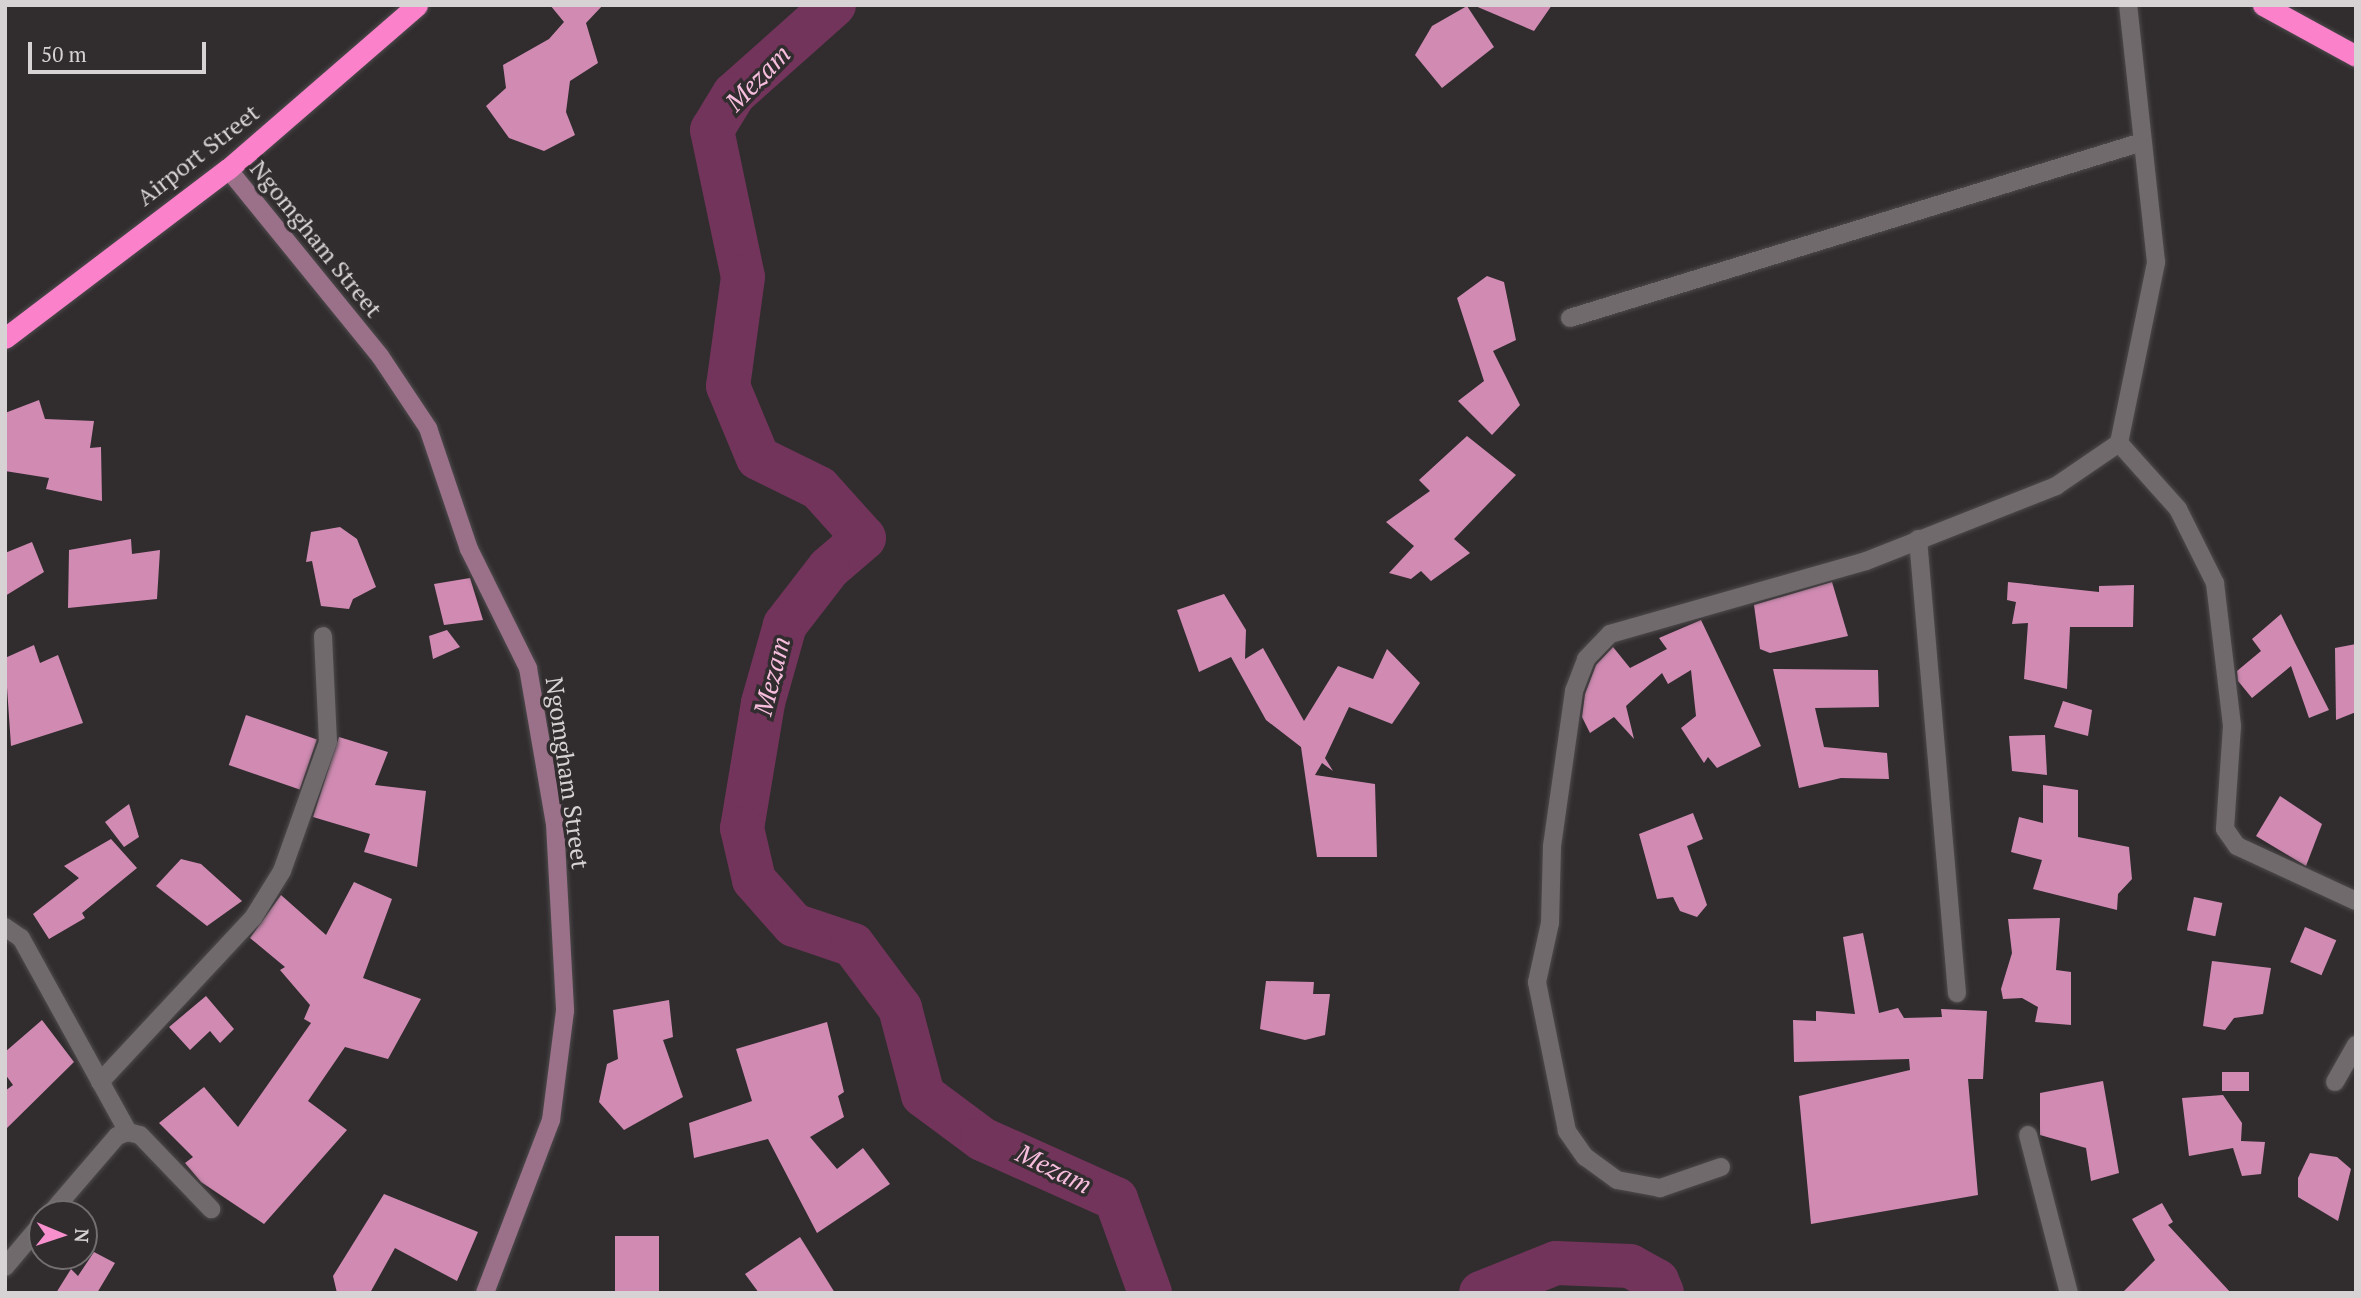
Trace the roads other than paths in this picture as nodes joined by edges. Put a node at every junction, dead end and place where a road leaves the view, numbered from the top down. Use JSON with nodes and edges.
{"nodes":[{"id":1,"x":418,"y":5,"type":"edge"},
{"id":2,"x":2128,"y":5,"type":"edge"},
{"id":3,"x":2263,"y":5,"type":"edge"},
{"id":4,"x":2356,"y":57,"type":"edge"},
{"id":5,"x":2139,"y":143,"type":"junction"},
{"id":6,"x":228,"y":169,"type":"junction"},
{"id":7,"x":1570,"y":318,"type":"dead end"},
{"id":8,"x":5,"y":338,"type":"edge"},
{"id":9,"x":2119,"y":443,"type":"junction"},
{"id":10,"x":1918,"y":539,"type":"junction"},
{"id":11,"x":323,"y":636,"type":"dead end"},
{"id":12,"x":2356,"y":901,"type":"edge"},
{"id":13,"x":5,"y":927,"type":"edge"},
{"id":14,"x":1957,"y":992,"type":"dead end"},
{"id":15,"x":2356,"y":1045,"type":"edge"},
{"id":16,"x":100,"y":1082,"type":"junction"},
{"id":17,"x":2335,"y":1082,"type":"dead end"},
{"id":18,"x":128,"y":1132,"type":"junction"},
{"id":19,"x":2028,"y":1135,"type":"dead end"},
{"id":20,"x":1721,"y":1167,"type":"dead end"},
{"id":21,"x":62,"y":1200,"type":"edge"},
{"id":22,"x":211,"y":1209,"type":"dead end"},
{"id":23,"x":28,"y":1240,"type":"edge"},
{"id":24,"x":5,"y":1267,"type":"edge"},
{"id":25,"x":485,"y":1293,"type":"edge"},
{"id":26,"x":2069,"y":1293,"type":"edge"}],
"edges":[{"from":1,"to":6,"type":"highway","name":"Airport Street"},
{"from":2,"to":5,"type":"street"},
{"from":3,"to":4,"type":"highway"},
{"from":5,"to":7,"type":"street"},
{"from":5,"to":9,"type":"street"},
{"from":6,"to":8,"type":"highway","name":"Airport Street"},
{"from":6,"to":25,"type":"main road","name":"Ngomgham Street"},
{"from":9,"to":10,"type":"street"},
{"from":9,"to":12,"type":"street"},
{"from":10,"to":14,"type":"street"},
{"from":10,"to":20,"type":"street"},
{"from":11,"to":16,"type":"street"},
{"from":13,"to":16,"type":"street"},
{"from":15,"to":17,"type":"street"},
{"from":16,"to":18,"type":"street"},
{"from":18,"to":21,"type":"street"},
{"from":18,"to":22,"type":"street"},
{"from":19,"to":26,"type":"street"},
{"from":23,"to":24,"type":"street"}]}
